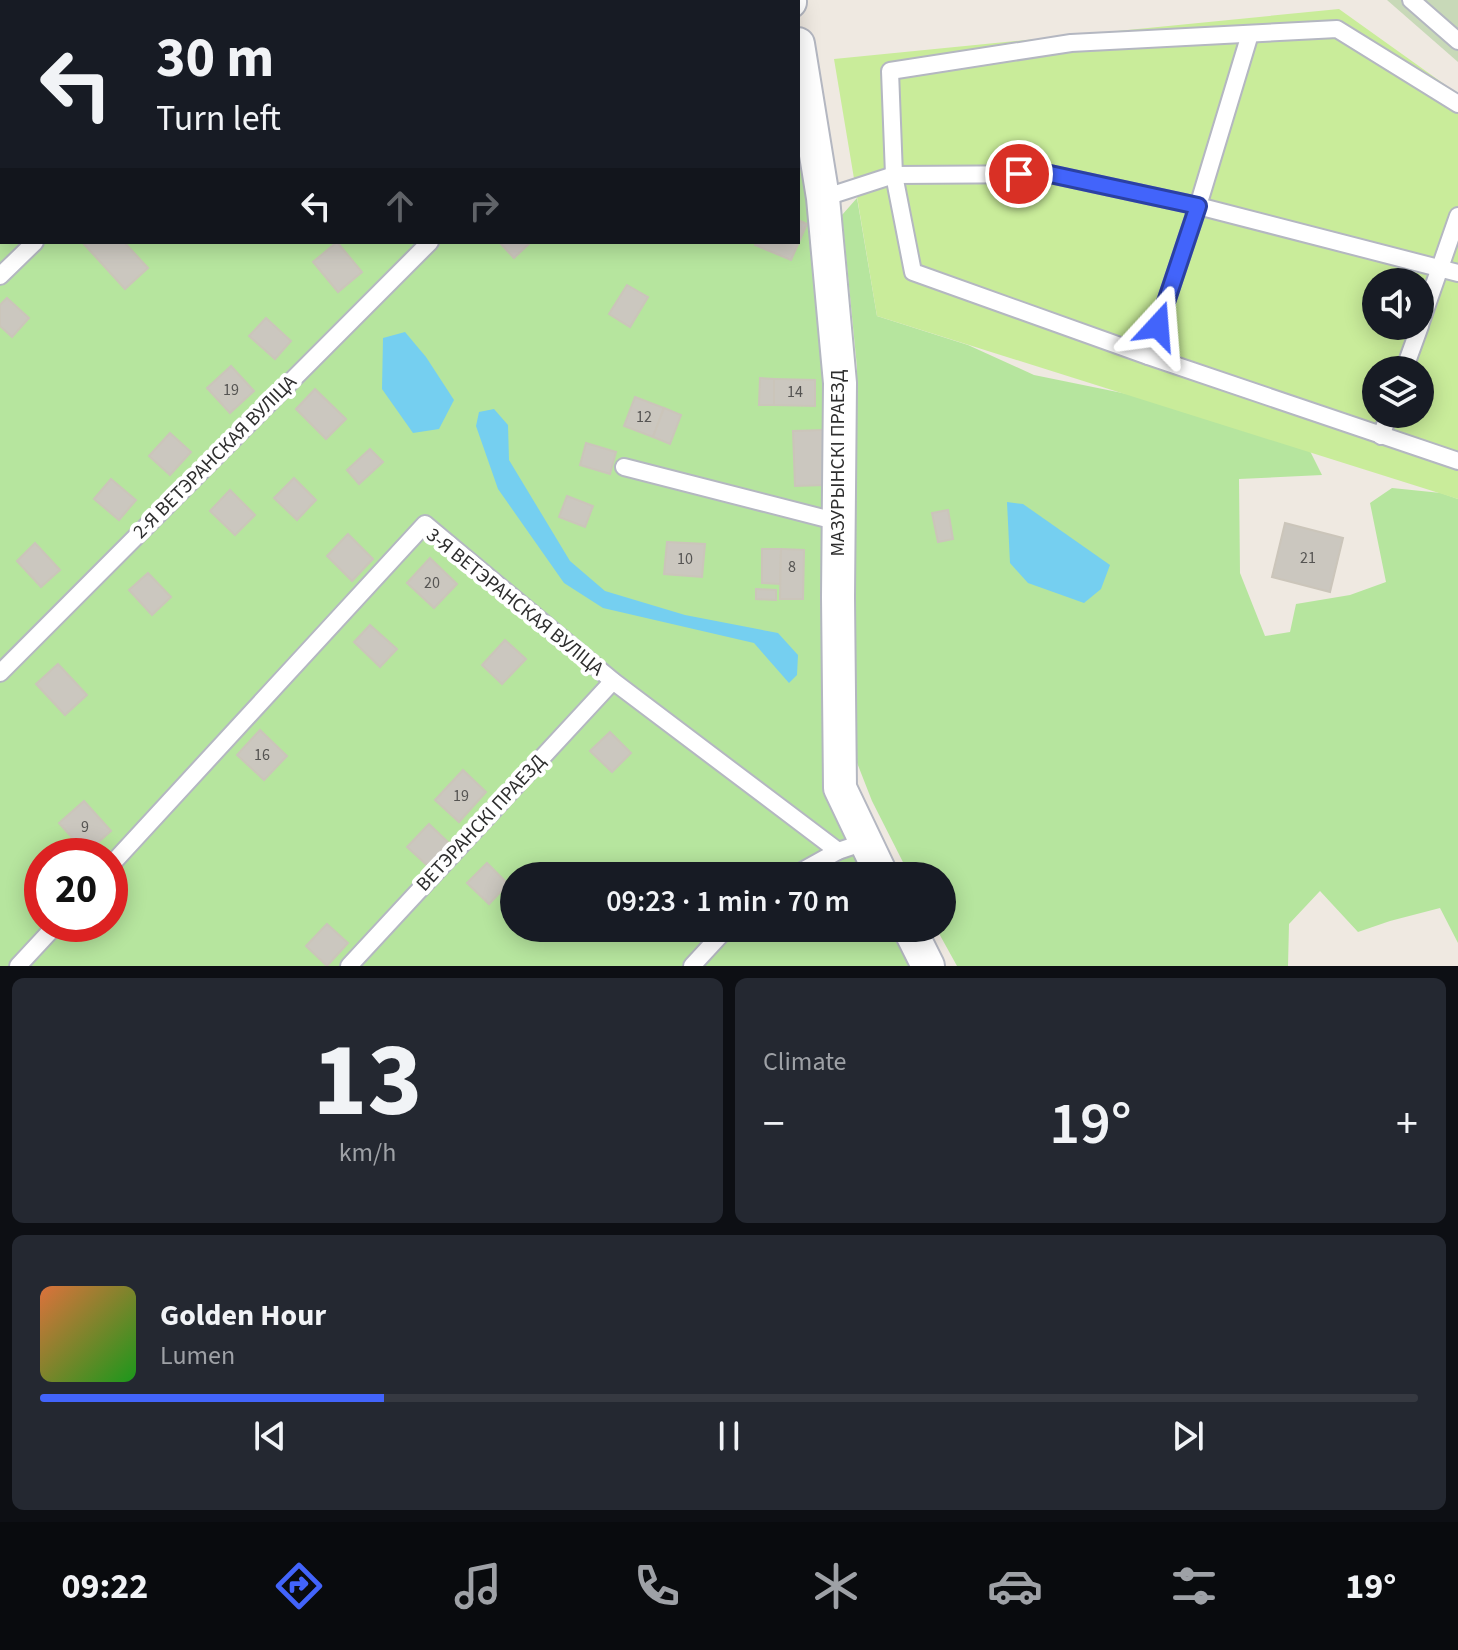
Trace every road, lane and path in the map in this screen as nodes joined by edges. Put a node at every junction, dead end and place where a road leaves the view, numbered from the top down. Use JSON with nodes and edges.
{"nodes":[{"id":1,"x":1411,"y":0,"type":"edge"},
{"id":2,"x":1250,"y":34,"type":"junction"},
{"id":3,"x":1458,"y":41,"type":"edge"},
{"id":4,"x":800,"y":64,"type":"edge"},
{"id":5,"x":1458,"y":104,"type":"edge"},
{"id":6,"x":894,"y":175,"type":"junction"},
{"id":7,"x":823,"y":198,"type":"junction"},
{"id":8,"x":1198,"y":206,"type":"junction"},
{"id":9,"x":1458,"y":216,"type":"edge"},
{"id":10,"x":33,"y":244,"type":"edge"},
{"id":11,"x":428,"y":244,"type":"edge"},
{"id":12,"x":1440,"y":267,"type":"junction"},
{"id":13,"x":1458,"y":273,"type":"edge"},
{"id":14,"x":0,"y":276,"type":"edge"},
{"id":15,"x":1434,"y":285,"type":"edge"},
{"id":16,"x":1148,"y":356,"type":"junction"},
{"id":17,"x":1384,"y":428,"type":"edge"},
{"id":18,"x":1381,"y":436,"type":"junction"},
{"id":19,"x":1458,"y":461,"type":"edge"},
{"id":20,"x":624,"y":467,"type":"dead end"},
{"id":21,"x":839,"y":522,"type":"junction"},
{"id":22,"x":0,"y":673,"type":"edge"},
{"id":23,"x":613,"y":681,"type":"junction"},
{"id":24,"x":128,"y":846,"type":"edge"},
{"id":25,"x":851,"y":846,"type":"junction"},
{"id":26,"x":820,"y":862,"type":"edge"},
{"id":27,"x":868,"y":862,"type":"edge"},
{"id":28,"x":40,"y":942,"type":"edge"},
{"id":29,"x":714,"y":942,"type":"edge"},
{"id":30,"x":916,"y":942,"type":"edge"},
{"id":31,"x":18,"y":966,"type":"edge"},
{"id":32,"x":349,"y":966,"type":"edge"},
{"id":33,"x":692,"y":966,"type":"edge"},
{"id":34,"x":928,"y":966,"type":"edge"}],
"edges":[{"from":1,"to":3,"type":"lane"},
{"from":2,"to":5,"type":"lane"},
{"from":2,"to":6,"type":"lane"},
{"from":2,"to":8,"type":"lane"},
{"from":4,"to":7,"type":"street","name":"МАЗУРЫНСКІ ПРАЕЗД"},
{"from":6,"to":7,"type":"lane"},
{"from":6,"to":8,"type":"lane"},
{"from":6,"to":16,"type":"lane"},
{"from":7,"to":21,"type":"street","name":"МАЗУРЫНСКІ ПРАЕЗД"},
{"from":8,"to":12,"type":"lane"},
{"from":8,"to":16,"type":"lane"},
{"from":9,"to":12,"type":"lane"},
{"from":10,"to":14,"type":"lane"},
{"from":11,"to":22,"type":"lane","name":"2-Я ВЕТЭРАНСКАЯ ВУЛІЦА"},
{"from":12,"to":13,"type":"lane"},
{"from":12,"to":15,"type":"lane"},
{"from":16,"to":18,"type":"lane"},
{"from":17,"to":18,"type":"lane"},
{"from":18,"to":19,"type":"lane"},
{"from":20,"to":21,"type":"lane"},
{"from":21,"to":25,"type":"street","name":"МАЗУРЫНСКІ ПРАЕЗД"},
{"from":23,"to":24,"type":"lane","name":"3-Я ВЕТЭРАНСКАЯ ВУЛІЦА"},
{"from":23,"to":25,"type":"lane","name":"3-Я ВЕТЭРАНСКАЯ ВУЛІЦА"},
{"from":23,"to":32,"type":"lane","name":"ВЕТЭРАНСКІ ПРАЕЗД"},
{"from":25,"to":26,"type":"lane"},
{"from":25,"to":27,"type":"street","name":"МАЗУРЫНСКІ ПРАЕЗД"},
{"from":28,"to":31,"type":"lane"},
{"from":29,"to":33,"type":"lane"},
{"from":30,"to":34,"type":"street"}]}
